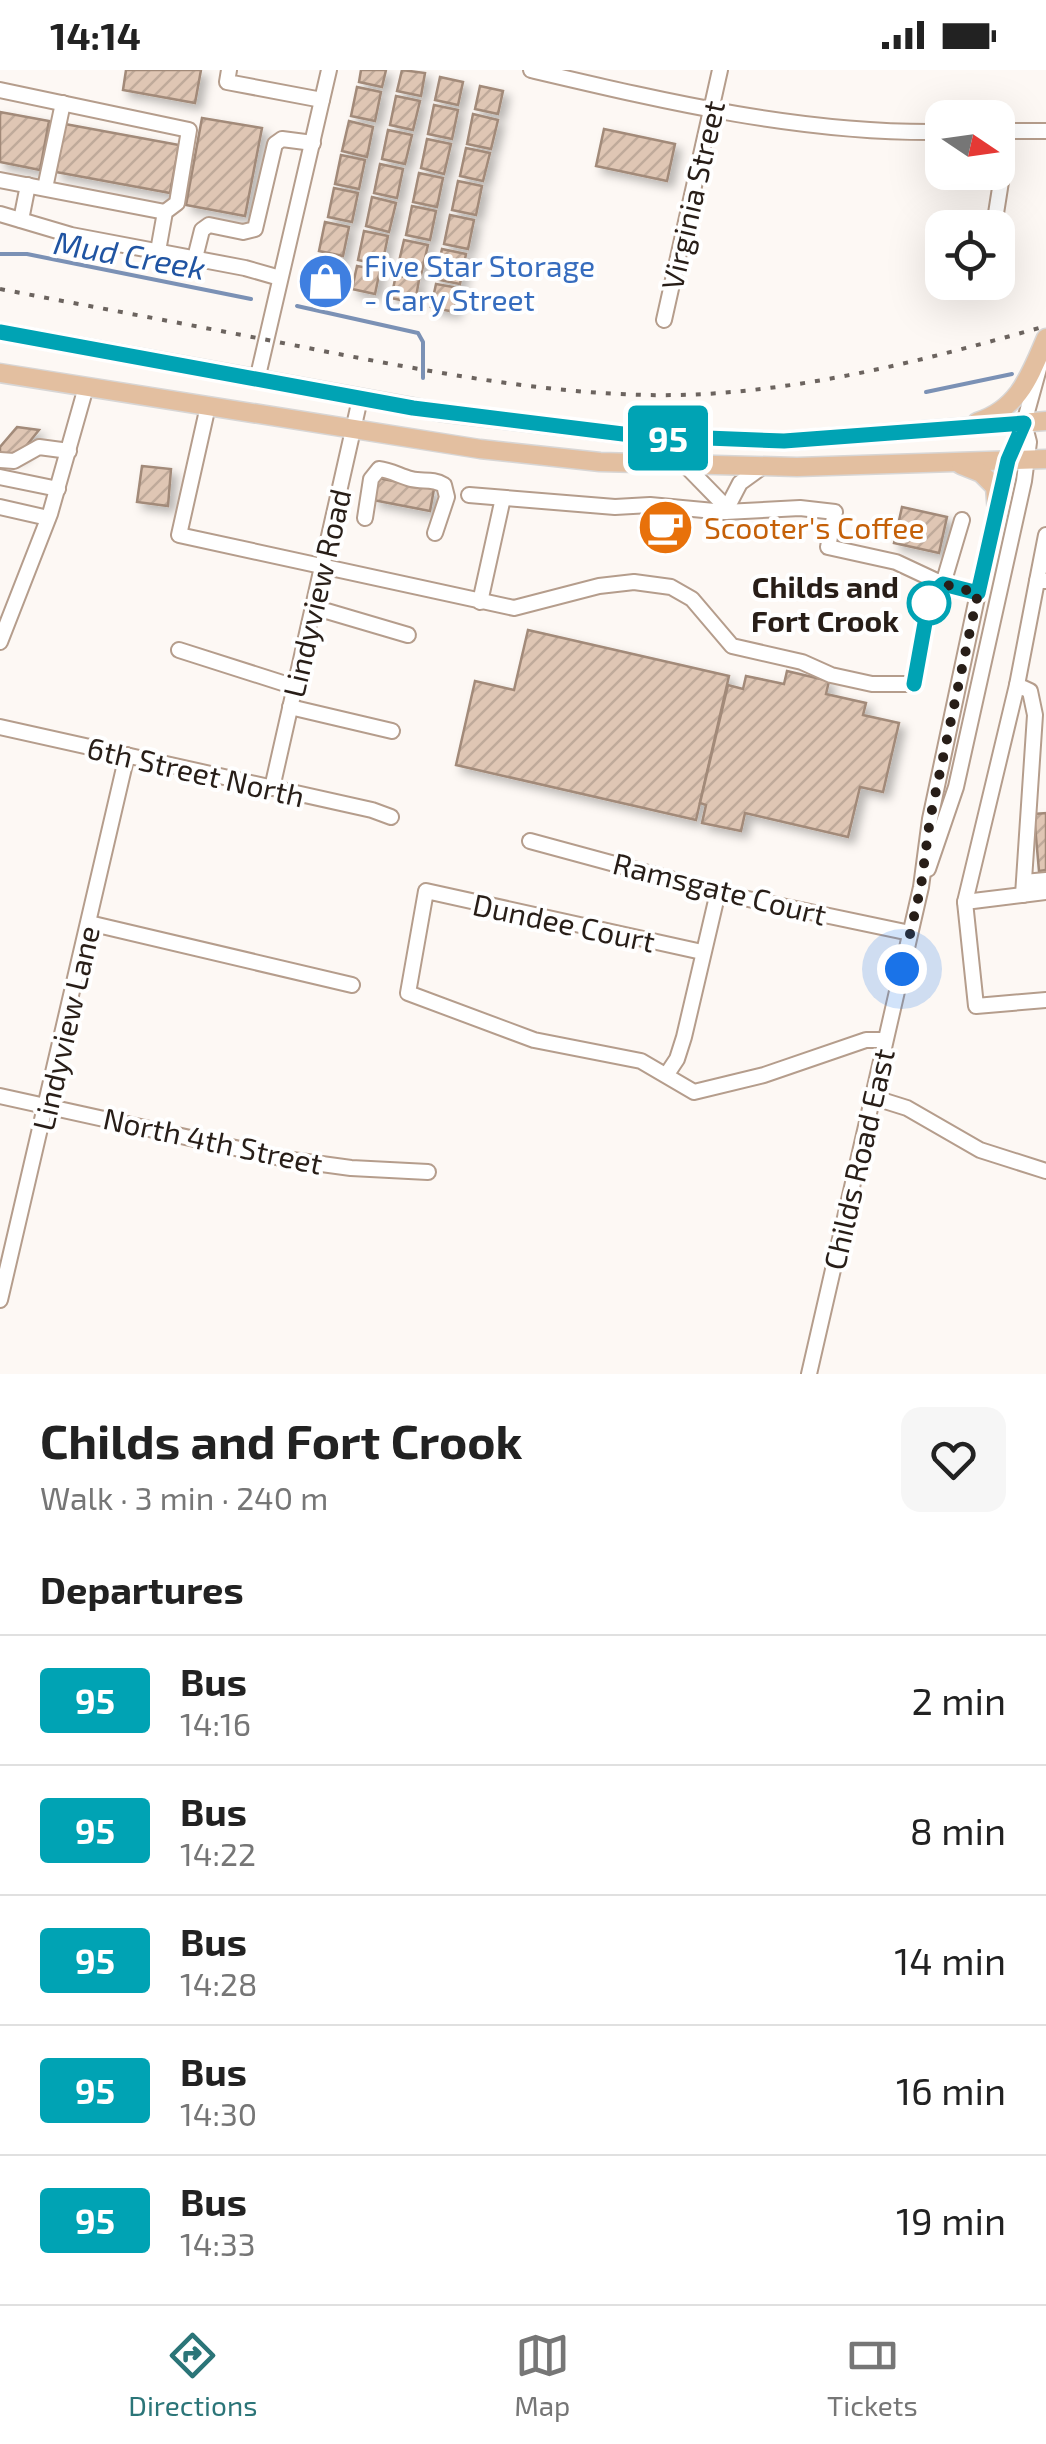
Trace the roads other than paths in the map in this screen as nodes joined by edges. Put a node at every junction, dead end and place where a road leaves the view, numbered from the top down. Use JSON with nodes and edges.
{"nodes":[{"id":1,"x":229,"y":70,"type":"edge"},
{"id":2,"x":329,"y":70,"type":"edge"},
{"id":3,"x":531,"y":70,"type":"edge"},
{"id":4,"x":720,"y":70,"type":"edge"},
{"id":5,"x":0,"y":90,"type":"edge"},
{"id":6,"x":322,"y":100,"type":"junction"},
{"id":7,"x":62,"y":103,"type":"junction"},
{"id":8,"x":711,"y":111,"type":"junction"},
{"id":9,"x":925,"y":131,"type":"edge"},
{"id":10,"x":1046,"y":131,"type":"edge"},
{"id":11,"x":1015,"y":132,"type":"edge"},
{"id":12,"x":312,"y":143,"type":"junction"},
{"id":13,"x":0,"y":180,"type":"edge"},
{"id":14,"x":28,"y":186,"type":"junction"},
{"id":15,"x":45,"y":188,"type":"junction"},
{"id":16,"x":165,"y":212,"type":"junction"},
{"id":17,"x":0,"y":214,"type":"edge"},
{"id":18,"x":21,"y":220,"type":"junction"},
{"id":19,"x":158,"y":251,"type":"junction"},
{"id":20,"x":195,"y":258,"type":"junction"},
{"id":21,"x":280,"y":278,"type":"junction"},
{"id":22,"x":664,"y":320,"type":"dead end"},
{"id":23,"x":0,"y":332,"type":"edge"},
{"id":24,"x":1046,"y":339,"type":"edge"},
{"id":25,"x":0,"y":373,"type":"edge"},
{"id":26,"x":256,"y":380,"type":"junction"},
{"id":27,"x":86,"y":387,"type":"junction"},
{"id":28,"x":360,"y":399,"type":"junction"},
{"id":29,"x":208,"y":406,"type":"junction"},
{"id":30,"x":1046,"y":422,"type":"edge"},
{"id":31,"x":1024,"y":423,"type":"junction"},
{"id":32,"x":354,"y":429,"type":"junction"},
{"id":33,"x":956,"y":429,"type":"junction"},
{"id":34,"x":69,"y":450,"type":"junction"},
{"id":35,"x":0,"y":460,"type":"edge"},
{"id":36,"x":1008,"y":460,"type":"junction"},
{"id":37,"x":1037,"y":460,"type":"edge"},
{"id":38,"x":956,"y":462,"type":"junction"},
{"id":39,"x":686,"y":466,"type":"junction"},
{"id":40,"x":762,"y":467,"type":"junction"},
{"id":41,"x":0,"y":477,"type":"edge"},
{"id":42,"x":58,"y":489,"type":"junction"},
{"id":43,"x":469,"y":495,"type":"dead end"},
{"id":44,"x":503,"y":498,"type":"junction"},
{"id":45,"x":0,"y":507,"type":"edge"},
{"id":46,"x":725,"y":510,"type":"junction"},
{"id":47,"x":996,"y":513,"type":"junction"},
{"id":48,"x":48,"y":518,"type":"junction"},
{"id":49,"x":365,"y":518,"type":"dead end"},
{"id":50,"x":962,"y":520,"type":"dead end"},
{"id":51,"x":435,"y":532,"type":"dead end"},
{"id":52,"x":1046,"y":535,"type":"edge"},
{"id":53,"x":322,"y":568,"type":"junction"},
{"id":54,"x":1042,"y":581,"type":"edge"},
{"id":55,"x":943,"y":584,"type":"junction"},
{"id":56,"x":978,"y":593,"type":"junction"},
{"id":57,"x":480,"y":602,"type":"junction"},
{"id":58,"x":313,"y":607,"type":"junction"},
{"id":59,"x":4,"y":619,"type":"edge"},
{"id":60,"x":408,"y":635,"type":"dead end"},
{"id":61,"x":0,"y":642,"type":"edge"},
{"id":62,"x":180,"y":650,"type":"dead end"},
{"id":63,"x":1016,"y":685,"type":"junction"},
{"id":64,"x":294,"y":687,"type":"junction"},
{"id":65,"x":290,"y":707,"type":"junction"},
{"id":66,"x":0,"y":728,"type":"edge"},
{"id":67,"x":392,"y":730,"type":"dead end"},
{"id":68,"x":127,"y":755,"type":"junction"},
{"id":69,"x":272,"y":788,"type":"junction"},
{"id":70,"x":391,"y":818,"type":"dead end"},
{"id":71,"x":530,"y":841,"type":"dead end"},
{"id":72,"x":1046,"y":880,"type":"edge"},
{"id":73,"x":921,"y":886,"type":"junction"},
{"id":74,"x":1023,"y":888,"type":"junction"},
{"id":75,"x":718,"y":892,"type":"junction"},
{"id":76,"x":1046,"y":892,"type":"edge"},
{"id":77,"x":965,"y":902,"type":"junction"},
{"id":78,"x":89,"y":923,"type":"junction"},
{"id":79,"x":910,"y":933,"type":"junction"},
{"id":80,"x":702,"y":952,"type":"junction"},
{"id":81,"x":352,"y":985,"type":"dead end"},
{"id":82,"x":1046,"y":1000,"type":"edge"},
{"id":83,"x":885,"y":1040,"type":"junction"},
{"id":84,"x":666,"y":1074,"type":"junction"},
{"id":85,"x":0,"y":1096,"type":"edge"},
{"id":86,"x":872,"y":1097,"type":"junction"},
{"id":87,"x":46,"y":1106,"type":"junction"},
{"id":88,"x":1046,"y":1171,"type":"edge"},
{"id":89,"x":428,"y":1172,"type":"dead end"},
{"id":90,"x":0,"y":1300,"type":"edge"},
{"id":91,"x":809,"y":1374,"type":"edge"}],
"edges":[{"from":1,"to":6,"type":"street"},
{"from":2,"to":6,"type":"street"},
{"from":3,"to":8,"type":"street"},
{"from":4,"to":8,"type":"street","name":"Virginia Street"},
{"from":5,"to":7,"type":"street"},
{"from":6,"to":12,"type":"street"},
{"from":7,"to":15,"type":"street"},
{"from":7,"to":16,"type":"street"},
{"from":8,"to":9,"type":"street"},
{"from":8,"to":22,"type":"street","name":"Virginia Street"},
{"from":10,"to":11,"type":"street"},
{"from":12,"to":20,"type":"street"},
{"from":12,"to":21,"type":"street"},
{"from":13,"to":14,"type":"street"},
{"from":14,"to":15,"type":"street"},
{"from":14,"to":18,"type":"street"},
{"from":15,"to":16,"type":"street"},
{"from":16,"to":19,"type":"street"},
{"from":17,"to":18,"type":"street"},
{"from":18,"to":19,"type":"street"},
{"from":19,"to":20,"type":"street"},
{"from":20,"to":21,"type":"street"},
{"from":21,"to":26,"type":"street"},
{"from":23,"to":26,"type":"main road"},
{"from":24,"to":31,"type":"street"},
{"from":24,"to":33,"type":"main road"},
{"from":25,"to":27,"type":"main road"},
{"from":26,"to":28,"type":"main road"},
{"from":27,"to":29,"type":"main road"},
{"from":27,"to":34,"type":"street"},
{"from":28,"to":32,"type":"street","name":"Lindyview Road"},
{"from":28,"to":33,"type":"main road"},
{"from":29,"to":32,"type":"main road"},
{"from":29,"to":53,"type":"street"},
{"from":30,"to":31,"type":"main road"},
{"from":31,"to":33,"type":"main road"},
{"from":31,"to":36,"type":"street","name":"Childs Road East"},
{"from":31,"to":37,"type":"street","name":"Childs Road East"},
{"from":32,"to":39,"type":"main road"},
{"from":32,"to":53,"type":"street","name":"Lindyview Road"},
{"from":34,"to":35,"type":"street"},
{"from":34,"to":42,"type":"street"},
{"from":36,"to":37,"type":"main road"},
{"from":36,"to":38,"type":"main road"},
{"from":36,"to":47,"type":"street","name":"Childs Road East"},
{"from":37,"to":73,"type":"street","name":"Childs Road East"},
{"from":38,"to":40,"type":"main road"},
{"from":38,"to":47,"type":"main road"},
{"from":39,"to":40,"type":"main road"},
{"from":39,"to":46,"type":"street"},
{"from":40,"to":46,"type":"street"},
{"from":41,"to":42,"type":"street"},
{"from":42,"to":48,"type":"street"},
{"from":43,"to":44,"type":"street"},
{"from":44,"to":46,"type":"street"},
{"from":44,"to":57,"type":"street"},
{"from":45,"to":48,"type":"street"},
{"from":46,"to":55,"type":"street"},
{"from":47,"to":56,"type":"street","name":"Childs Road East"},
{"from":48,"to":59,"type":"street"},
{"from":49,"to":51,"type":"street"},
{"from":50,"to":55,"type":"street"},
{"from":52,"to":54,"type":"street"},
{"from":53,"to":57,"type":"street"},
{"from":53,"to":58,"type":"street","name":"Lindyview Road"},
{"from":54,"to":63,"type":"street"},
{"from":55,"to":56,"type":"street"},
{"from":55,"to":57,"type":"street"},
{"from":56,"to":73,"type":"street","name":"Childs Road East"},
{"from":58,"to":60,"type":"street"},
{"from":58,"to":64,"type":"street","name":"Lindyview Road"},
{"from":59,"to":61,"type":"street"},
{"from":62,"to":64,"type":"street"},
{"from":63,"to":74,"type":"street"},
{"from":63,"to":77,"type":"street"},
{"from":64,"to":65,"type":"street","name":"Lindyview Road"},
{"from":65,"to":67,"type":"street"},
{"from":65,"to":69,"type":"street","name":"Lindyview Road"},
{"from":66,"to":68,"type":"street","name":"6th Street North"},
{"from":68,"to":69,"type":"street","name":"6th Street North"},
{"from":68,"to":78,"type":"street","name":"Lindyview Lane"},
{"from":69,"to":70,"type":"street","name":"6th Street North"},
{"from":71,"to":75,"type":"street","name":"Ramsgate Court"},
{"from":72,"to":74,"type":"street"},
{"from":73,"to":79,"type":"street","name":"Childs Road East"},
{"from":74,"to":76,"type":"street"},
{"from":74,"to":77,"type":"street"},
{"from":75,"to":79,"type":"street","name":"Ramsgate Court"},
{"from":75,"to":80,"type":"street"},
{"from":77,"to":82,"type":"street"},
{"from":78,"to":81,"type":"street"},
{"from":78,"to":87,"type":"street","name":"Lindyview Lane"},
{"from":79,"to":83,"type":"street","name":"Childs Road East"},
{"from":80,"to":84,"type":"street"},
{"from":80,"to":84,"type":"street","name":"Dundee Court"},
{"from":83,"to":84,"type":"street"},
{"from":83,"to":86,"type":"street","name":"Childs Road East"},
{"from":85,"to":87,"type":"street","name":"North 4th Street"},
{"from":86,"to":88,"type":"street"},
{"from":86,"to":91,"type":"street","name":"Childs Road East"},
{"from":87,"to":89,"type":"street","name":"North 4th Street"},
{"from":87,"to":90,"type":"street","name":"Lindyview Lane"}]}
